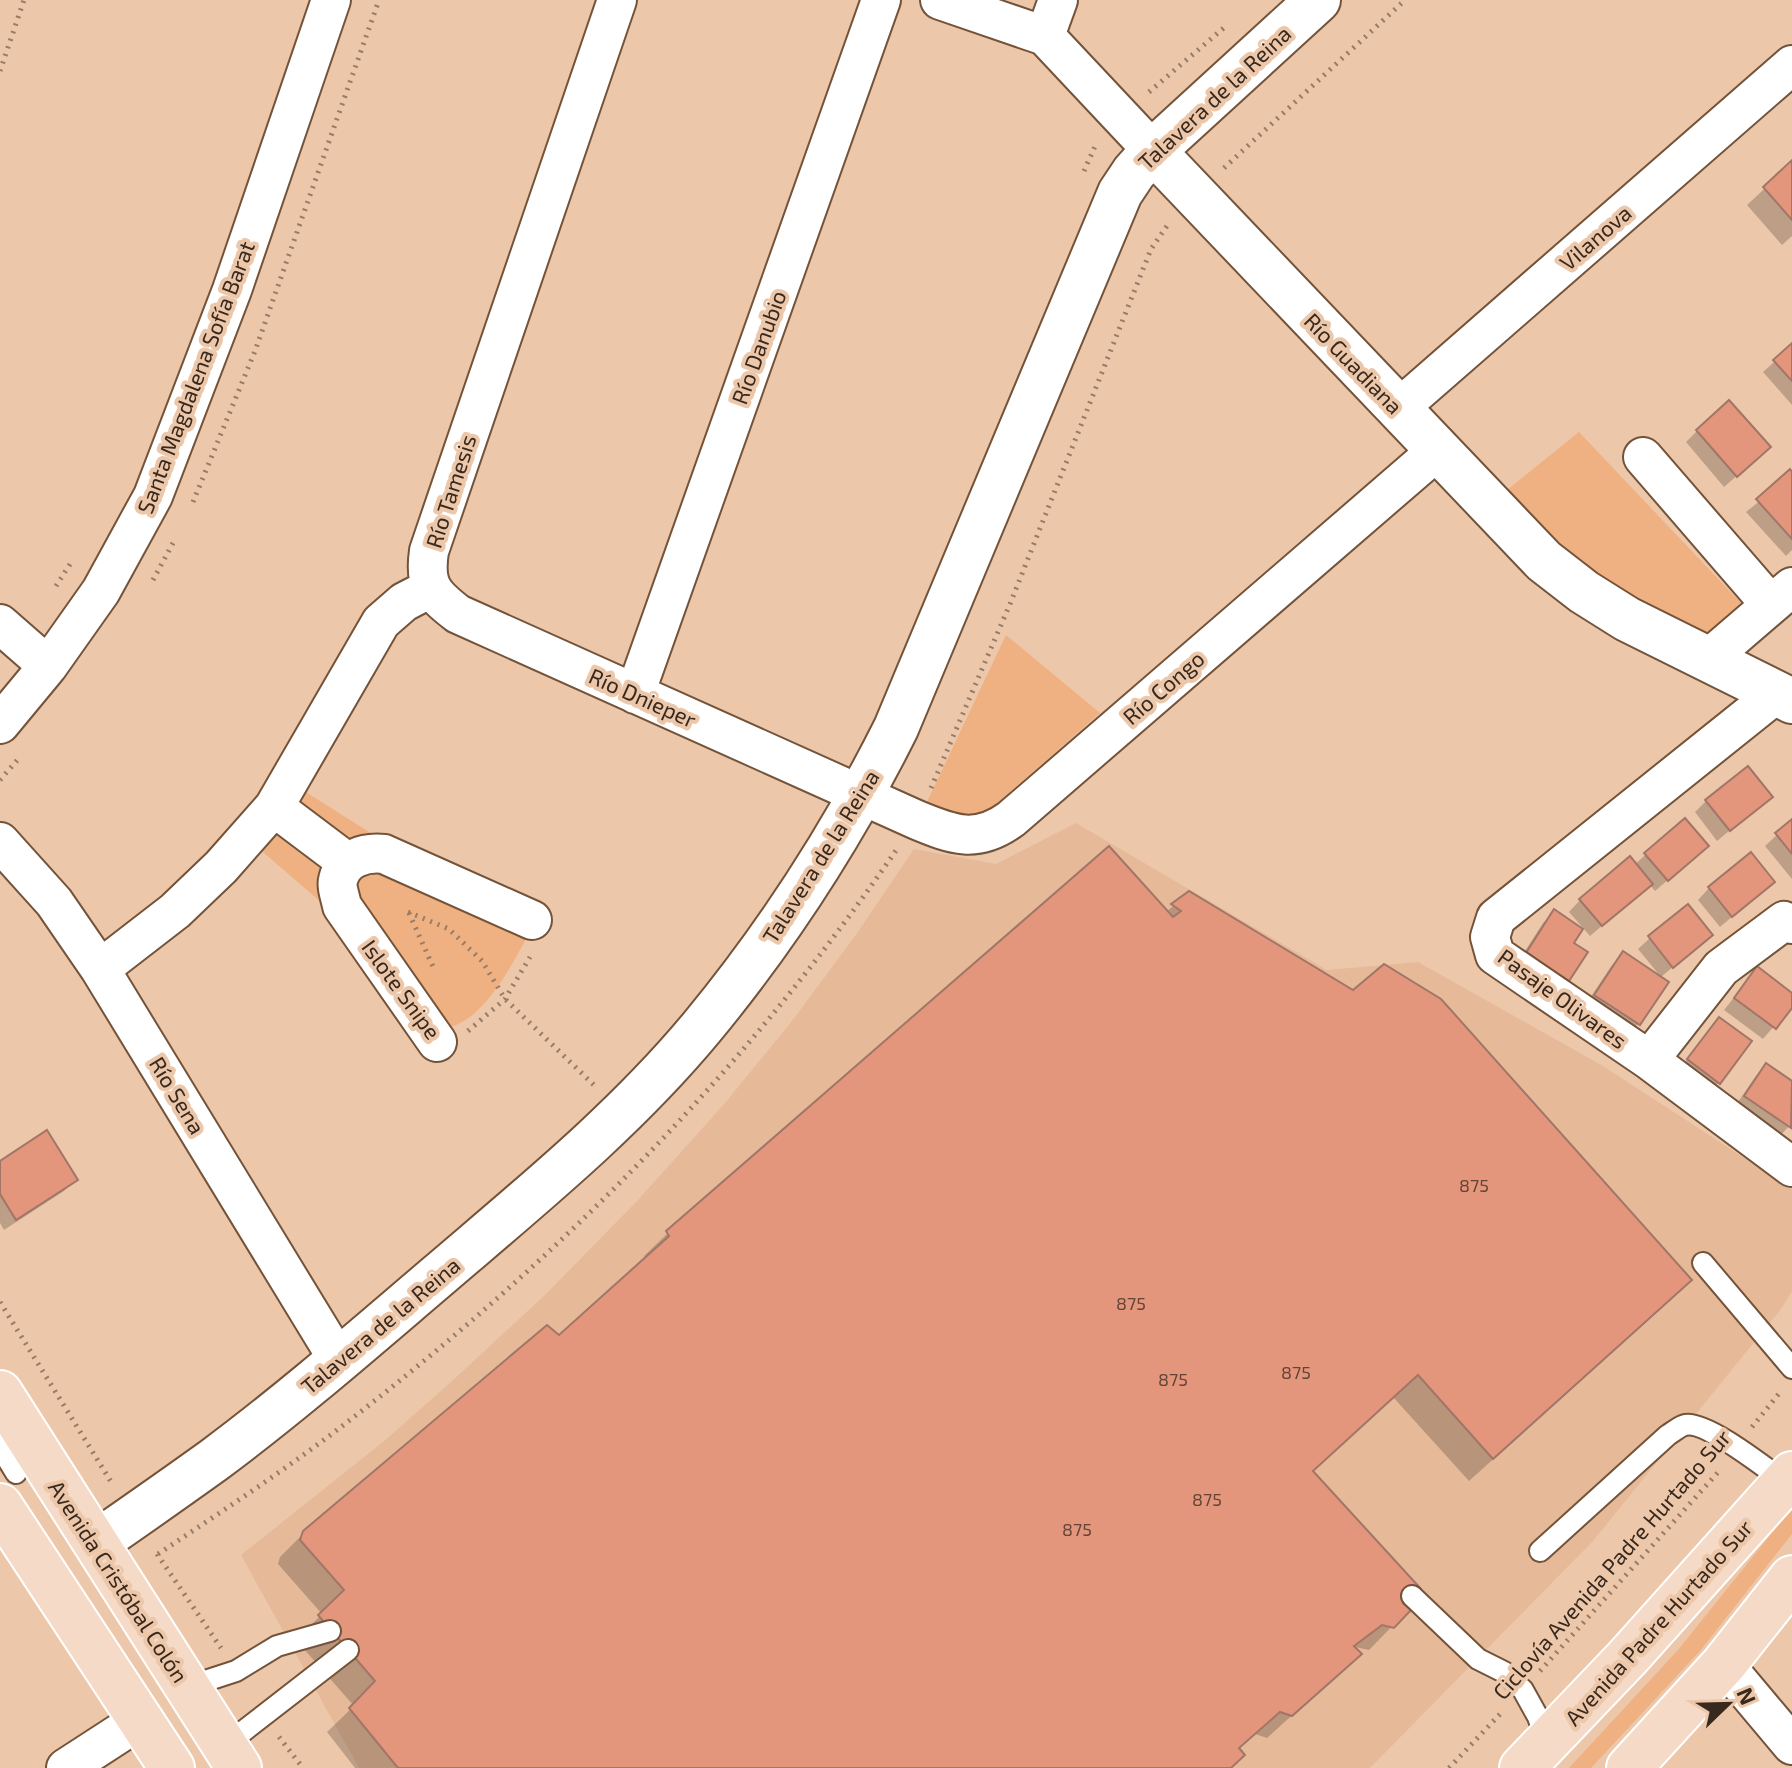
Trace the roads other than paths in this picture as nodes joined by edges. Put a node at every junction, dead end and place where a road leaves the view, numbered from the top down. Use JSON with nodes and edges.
{"nodes":[{"id":1,"x":331,"y":0,"type":"edge"},
{"id":2,"x":617,"y":0,"type":"edge"},
{"id":3,"x":881,"y":0,"type":"edge"},
{"id":4,"x":940,"y":0,"type":"edge"},
{"id":5,"x":1058,"y":0,"type":"edge"},
{"id":6,"x":1318,"y":0,"type":"edge"},
{"id":7,"x":1045,"y":36,"type":"junction"},
{"id":8,"x":1792,"y":65,"type":"edge"},
{"id":9,"x":1153,"y":151,"type":"junction"},
{"id":10,"x":1398,"y":409,"type":"junction"},
{"id":11,"x":1438,"y":450,"type":"junction"},
{"id":12,"x":1643,"y":457,"type":"dead end"},
{"id":13,"x":431,"y":588,"type":"junction"},
{"id":14,"x":1782,"y":596,"type":"edge"},
{"id":15,"x":0,"y":624,"type":"edge"},
{"id":16,"x":1707,"y":660,"type":"junction"},
{"id":17,"x":48,"y":666,"type":"junction"},
{"id":18,"x":635,"y":694,"type":"junction"},
{"id":19,"x":1784,"y":697,"type":"edge"},
{"id":20,"x":0,"y":724,"type":"edge"},
{"id":21,"x":862,"y":795,"type":"junction"},
{"id":22,"x":274,"y":807,"type":"junction"},
{"id":23,"x":0,"y":842,"type":"edge"},
{"id":24,"x":347,"y":862,"type":"junction"},
{"id":25,"x":532,"y":920,"type":"road end"},
{"id":26,"x":1792,"y":924,"type":"edge"},
{"id":27,"x":100,"y":969,"type":"junction"},
{"id":28,"x":437,"y":1042,"type":"road end"},
{"id":29,"x":1649,"y":1060,"type":"junction"},
{"id":30,"x":1792,"y":1167,"type":"edge"},
{"id":31,"x":1703,"y":1263,"type":"dead end"},
{"id":32,"x":339,"y":1361,"type":"junction"},
{"id":33,"x":1792,"y":1368,"type":"edge"},
{"id":34,"x":0,"y":1393,"type":"edge"},
{"id":35,"x":0,"y":1447,"type":"edge"},
{"id":36,"x":1789,"y":1478,"type":"edge"},
{"id":37,"x":8,"y":1490,"type":"edge"},
{"id":38,"x":96,"y":1543,"type":"junction"},
{"id":39,"x":1540,"y":1551,"type":"dead end"},
{"id":40,"x":1792,"y":1578,"type":"edge"},
{"id":41,"x":1412,"y":1596,"type":"dead end"},
{"id":42,"x":63,"y":1604,"type":"junction"},
{"id":43,"x":330,"y":1631,"type":"dead end"},
{"id":44,"x":348,"y":1650,"type":"dead end"},
{"id":45,"x":1724,"y":1664,"type":"junction"},
{"id":46,"x":187,"y":1687,"type":"junction"},
{"id":47,"x":140,"y":1720,"type":"junction"},
{"id":48,"x":1792,"y":1745,"type":"edge"},
{"id":49,"x":1535,"y":1755,"type":"edge"},
{"id":50,"x":233,"y":1759,"type":"edge"},
{"id":51,"x":66,"y":1768,"type":"edge"},
{"id":52,"x":172,"y":1768,"type":"edge"},
{"id":53,"x":1629,"y":1768,"type":"edge"}],
"edges":[{"from":1,"to":17,"type":"street","name":"Santa Magdalena Sofía Barat"},
{"from":2,"to":13,"type":"street","name":"Río Tamesis"},
{"from":3,"to":18,"type":"street","name":"Río Danubio"},
{"from":4,"to":7,"type":"street","name":"Río Guadiana"},
{"from":5,"to":7,"type":"street"},
{"from":6,"to":9,"type":"street","name":"Talavera de la Reina"},
{"from":7,"to":9,"type":"street","name":"Río Guadiana"},
{"from":8,"to":10,"type":"street","name":"Vilanova"},
{"from":9,"to":10,"type":"street","name":"Río Guadiana"},
{"from":9,"to":21,"type":"street","name":"Talavera de la Reina"},
{"from":10,"to":11,"type":"street","name":"Río Guadiana"},
{"from":11,"to":16,"type":"street","name":"Río Guadiana"},
{"from":11,"to":21,"type":"street","name":"Río Congo"},
{"from":12,"to":14,"type":"street"},
{"from":13,"to":18,"type":"street","name":"Río Dnieper"},
{"from":13,"to":22,"type":"street"},
{"from":14,"to":16,"type":"street"},
{"from":15,"to":17,"type":"street"},
{"from":16,"to":19,"type":"street","name":"Río Guadiana"},
{"from":17,"to":20,"type":"street","name":"Santa Magdalena Sofía Barat"},
{"from":18,"to":21,"type":"street","name":"Río Dnieper"},
{"from":19,"to":29,"type":"street","name":"Pasaje Olivares"},
{"from":21,"to":32,"type":"street","name":"Talavera de la Reina"},
{"from":22,"to":24,"type":"street"},
{"from":22,"to":27,"type":"street"},
{"from":23,"to":27,"type":"street","name":"Río Sena"},
{"from":24,"to":25,"type":"street"},
{"from":24,"to":28,"type":"street","name":"Islote Snipe"},
{"from":26,"to":29,"type":"street"},
{"from":27,"to":32,"type":"street","name":"Río Sena"},
{"from":29,"to":30,"type":"street","name":"Pasaje Olivares"},
{"from":31,"to":33,"type":"lane"},
{"from":32,"to":38,"type":"street","name":"Talavera de la Reina"},
{"from":34,"to":38,"type":"main road","name":"Avenida Cristóbal Colón"},
{"from":35,"to":37,"type":"lane"},
{"from":36,"to":39,"type":"lane"},
{"from":36,"to":49,"type":"main road","name":"Avenida Padre Hurtado Sur"},
{"from":37,"to":42,"type":"main road"},
{"from":38,"to":42,"type":"main road"},
{"from":38,"to":46,"type":"main road","name":"Avenida Cristóbal Colón"},
{"from":40,"to":45,"type":"main road"},
{"from":41,"to":49,"type":"lane"},
{"from":42,"to":47,"type":"main road"},
{"from":43,"to":46,"type":"lane"},
{"from":44,"to":50,"type":"lane"},
{"from":45,"to":48,"type":"street"},
{"from":45,"to":53,"type":"main road"},
{"from":46,"to":50,"type":"main road","name":"Avenida Cristóbal Colón"},
{"from":47,"to":51,"type":"street"},
{"from":47,"to":52,"type":"main road"}]}
